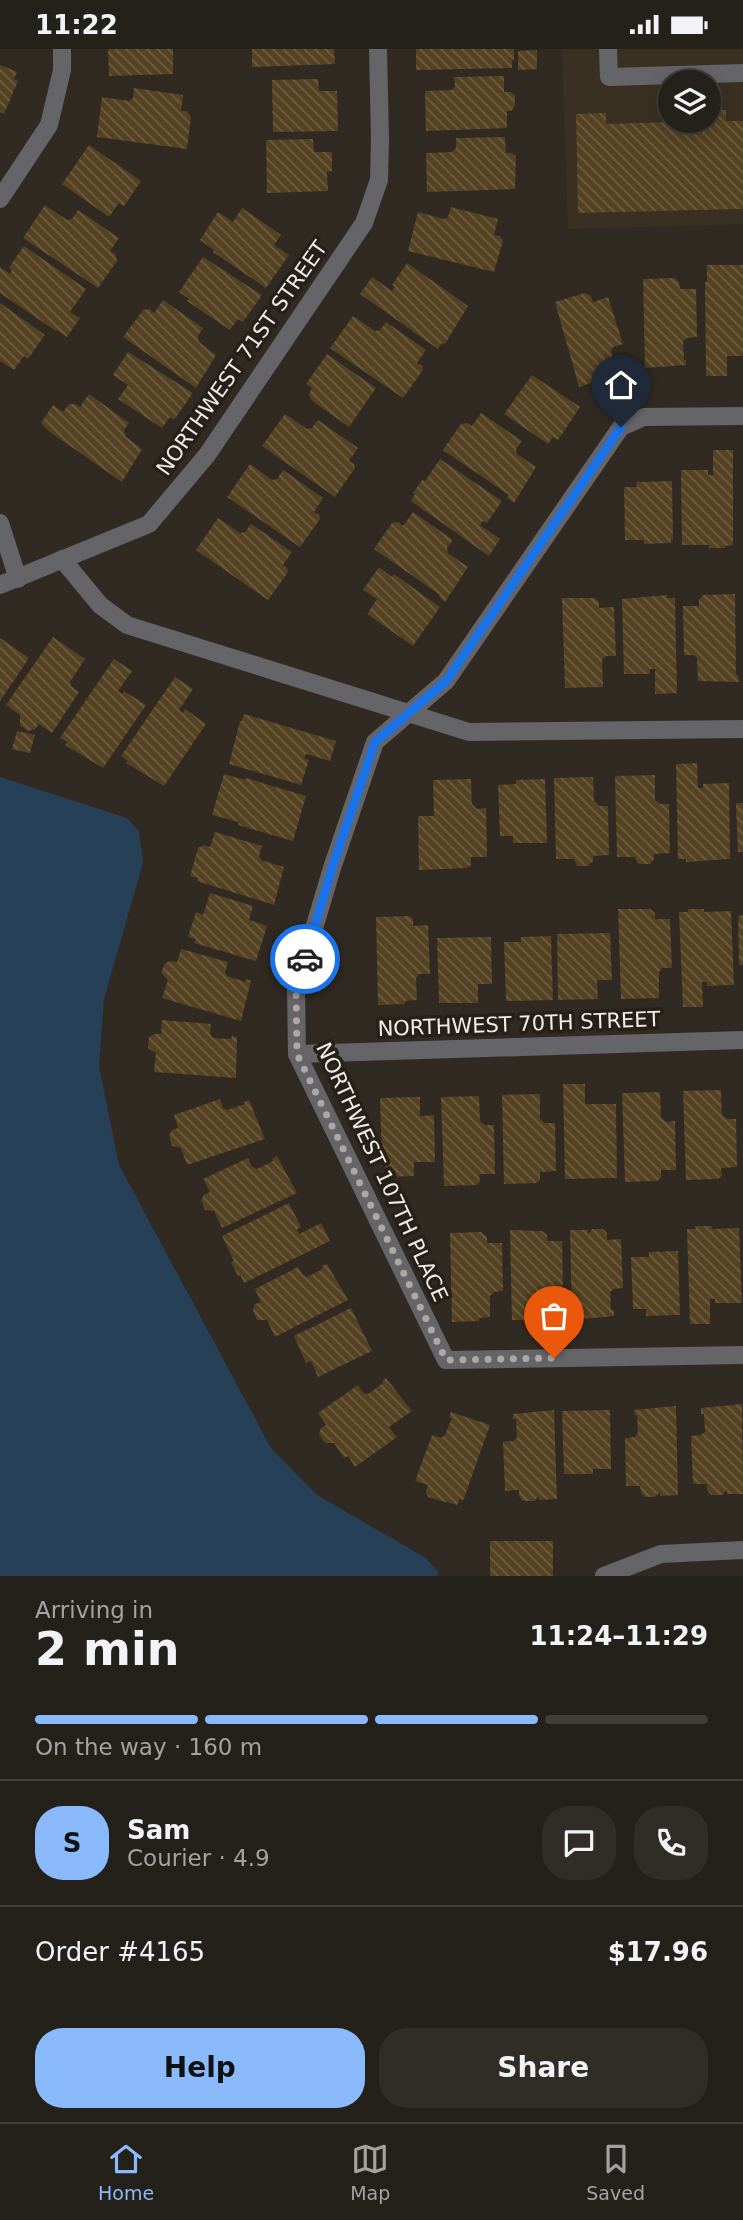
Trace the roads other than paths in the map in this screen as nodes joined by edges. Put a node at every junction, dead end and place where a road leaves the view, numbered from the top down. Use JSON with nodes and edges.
{"nodes":[{"id":1,"x":62,"y":49,"type":"edge"},
{"id":2,"x":378,"y":49,"type":"edge"},
{"id":3,"x":608,"y":49,"type":"edge"},
{"id":4,"x":743,"y":73,"type":"edge"},
{"id":5,"x":0,"y":199,"type":"edge"},
{"id":6,"x":743,"y":416,"type":"edge"},
{"id":7,"x":0,"y":523,"type":"edge"},
{"id":8,"x":62,"y":559,"type":"junction"},
{"id":9,"x":18,"y":579,"type":"junction"},
{"id":10,"x":0,"y":585,"type":"edge"},
{"id":11,"x":409,"y":714,"type":"junction"},
{"id":12,"x":743,"y":729,"type":"edge"},
{"id":13,"x":743,"y":1040,"type":"edge"},
{"id":14,"x":297,"y":1054,"type":"junction"},
{"id":15,"x":743,"y":1355,"type":"edge"},
{"id":16,"x":743,"y":1551,"type":"edge"},
{"id":17,"x":604,"y":1576,"type":"edge"}],
"edges":[{"from":1,"to":5,"type":"street"},
{"from":2,"to":8,"type":"street","name":"NORTHWEST 71ST STREET"},
{"from":3,"to":4,"type":"street"},
{"from":6,"to":11,"type":"street","name":"NORTHWEST 107TH PLACE"},
{"from":7,"to":9,"type":"street"},
{"from":8,"to":9,"type":"street","name":"NORTHWEST 71ST STREET"},
{"from":8,"to":11,"type":"street"},
{"from":9,"to":10,"type":"street","name":"NORTHWEST 71ST STREET"},
{"from":11,"to":12,"type":"street"},
{"from":11,"to":14,"type":"street","name":"NORTHWEST 107TH PLACE"},
{"from":13,"to":14,"type":"street","name":"NORTHWEST 70TH STREET"},
{"from":14,"to":15,"type":"street","name":"NORTHWEST 107TH PLACE"},
{"from":16,"to":17,"type":"street"}]}
